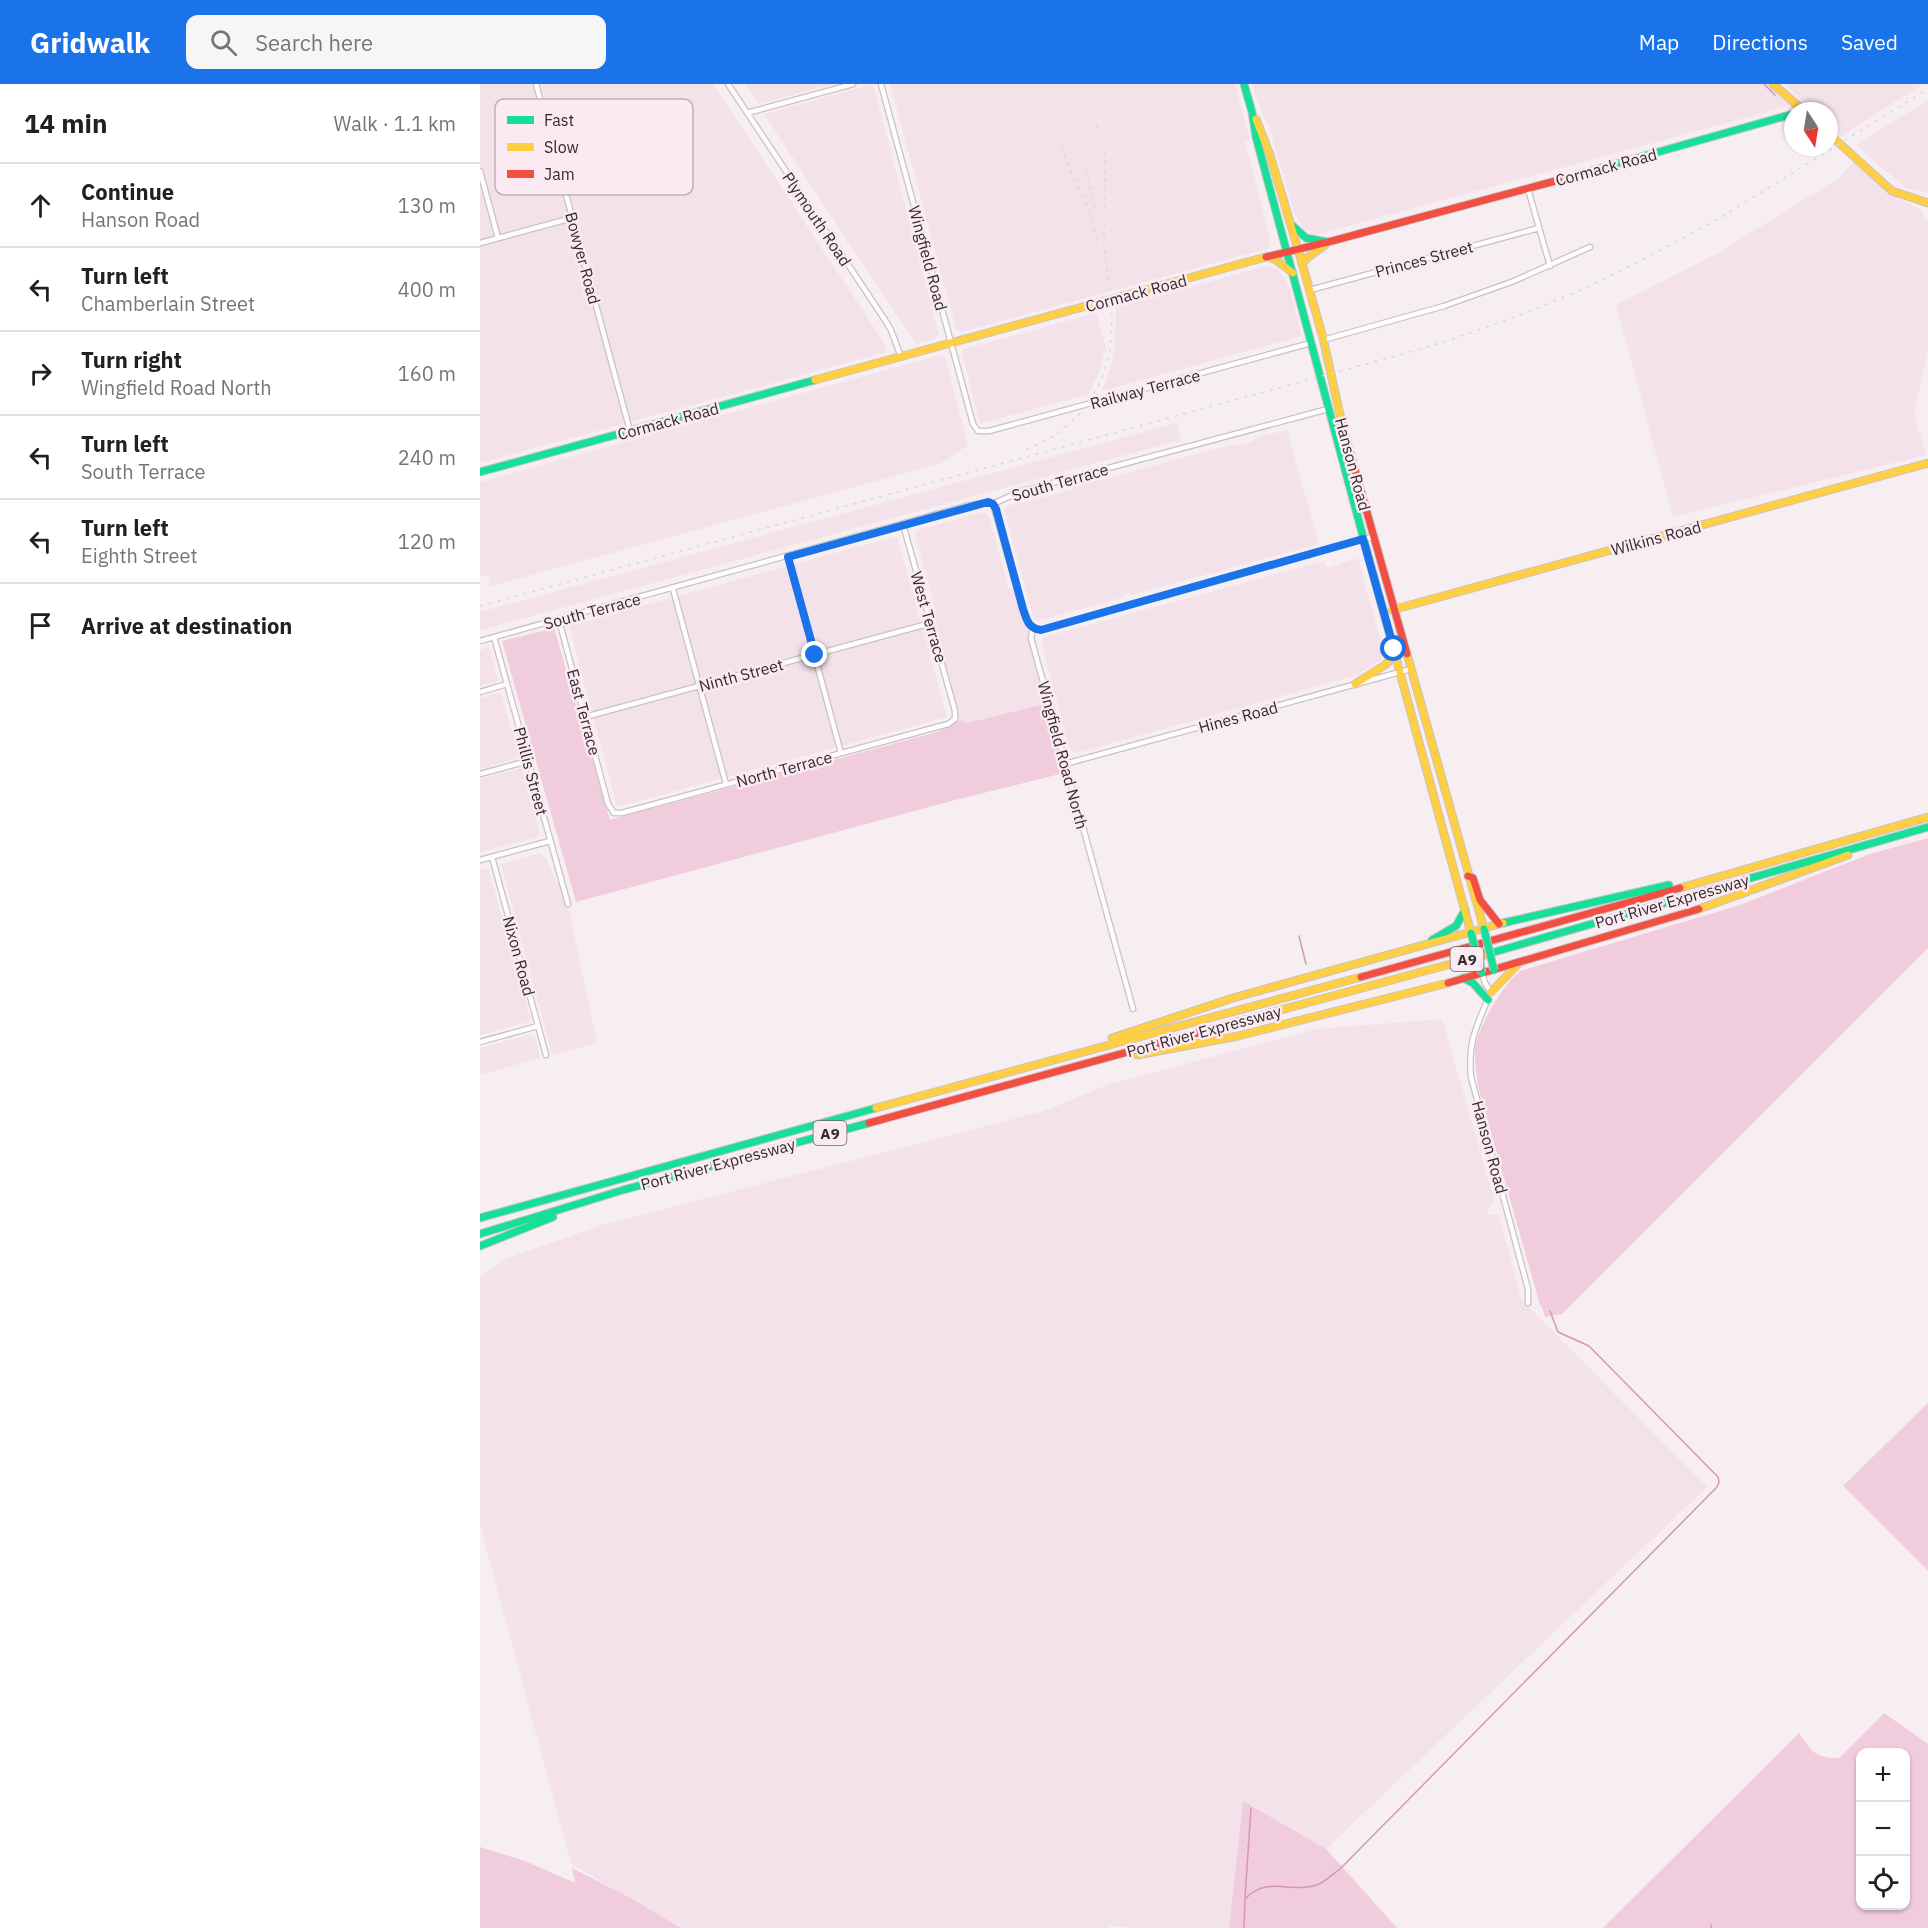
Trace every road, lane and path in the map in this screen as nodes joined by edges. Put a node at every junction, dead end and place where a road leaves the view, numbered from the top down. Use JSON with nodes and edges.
{"nodes":[{"id":1,"x":536,"y":84,"type":"edge"},
{"id":2,"x":728,"y":84,"type":"edge"},
{"id":3,"x":853,"y":84,"type":"edge"},
{"id":4,"x":881,"y":84,"type":"edge"},
{"id":5,"x":1244,"y":84,"type":"edge"},
{"id":6,"x":1773,"y":84,"type":"edge"},
{"id":7,"x":540,"y":99,"type":"edge"},
{"id":8,"x":1794,"y":102,"type":"edge"},
{"id":9,"x":1252,"y":112,"type":"junction"},
{"id":10,"x":747,"y":113,"type":"junction"},
{"id":11,"x":1784,"y":117,"type":"edge"},
{"id":12,"x":1838,"y":142,"type":"edge"},
{"id":13,"x":480,"y":171,"type":"edge"},
{"id":14,"x":1528,"y":189,"type":"junction"},
{"id":15,"x":566,"y":195,"type":"edge"},
{"id":16,"x":1928,"y":203,"type":"edge"},
{"id":17,"x":572,"y":218,"type":"junction"},
{"id":18,"x":1290,"y":221,"type":"junction"},
{"id":19,"x":1539,"y":228,"type":"junction"},
{"id":20,"x":1282,"y":233,"type":"junction"},
{"id":21,"x":498,"y":238,"type":"junction"},
{"id":22,"x":1329,"y":242,"type":"junction"},
{"id":23,"x":480,"y":243,"type":"edge"},
{"id":24,"x":1590,"y":247,"type":"dead end"},
{"id":25,"x":1298,"y":249,"type":"junction"},
{"id":26,"x":1287,"y":252,"type":"junction"},
{"id":27,"x":1264,"y":257,"type":"junction"},
{"id":28,"x":1302,"y":264,"type":"junction"},
{"id":29,"x":1550,"y":266,"type":"junction"},
{"id":30,"x":1293,"y":273,"type":"junction"},
{"id":31,"x":1310,"y":290,"type":"junction"},
{"id":32,"x":1323,"y":340,"type":"junction"},
{"id":33,"x":951,"y":343,"type":"junction"},
{"id":34,"x":1311,"y":343,"type":"junction"},
{"id":35,"x":901,"y":357,"type":"junction"},
{"id":36,"x":1328,"y":409,"type":"junction"},
{"id":37,"x":1341,"y":420,"type":"junction"},
{"id":38,"x":630,"y":431,"type":"junction"},
{"id":39,"x":978,"y":431,"type":"joint"},
{"id":40,"x":1928,"y":463,"type":"edge"},
{"id":41,"x":480,"y":472,"type":"edge"},
{"id":42,"x":993,"y":504,"type":"junction"},
{"id":43,"x":903,"y":524,"type":"junction"},
{"id":44,"x":1372,"y":537,"type":"junction"},
{"id":45,"x":1363,"y":539,"type":"junction"},
{"id":46,"x":788,"y":557,"type":"junction"},
{"id":47,"x":673,"y":589,"type":"junction"},
{"id":48,"x":1394,"y":610,"type":"junction"},
{"id":49,"x":1384,"y":613,"type":"junction"},
{"id":50,"x":559,"y":620,"type":"junction"},
{"id":51,"x":931,"y":623,"type":"junction"},
{"id":52,"x":1033,"y":628,"type":"junction"},
{"id":53,"x":494,"y":638,"type":"junction"},
{"id":54,"x":480,"y":641,"type":"edge"},
{"id":55,"x":1394,"y":649,"type":"junction"},
{"id":56,"x":815,"y":655,"type":"junction"},
{"id":57,"x":1411,"y":669,"type":"junction"},
{"id":58,"x":1400,"y":672,"type":"junction"},
{"id":59,"x":507,"y":684,"type":"junction"},
{"id":60,"x":1355,"y":684,"type":"junction"},
{"id":61,"x":700,"y":686,"type":"junction"},
{"id":62,"x":480,"y":692,"type":"edge"},
{"id":63,"x":955,"y":711,"type":"joint"},
{"id":64,"x":585,"y":717,"type":"junction"},
{"id":65,"x":841,"y":753,"type":"junction"},
{"id":66,"x":528,"y":761,"type":"junction"},
{"id":67,"x":1065,"y":764,"type":"junction"},
{"id":68,"x":480,"y":774,"type":"edge"},
{"id":69,"x":726,"y":784,"type":"junction"},
{"id":70,"x":608,"y":804,"type":"joint"},
{"id":71,"x":1928,"y":817,"type":"edge"},
{"id":72,"x":1928,"y":827,"type":"edge"},
{"id":73,"x":1896,"y":835,"type":"junction"},
{"id":74,"x":550,"y":841,"type":"junction"},
{"id":75,"x":492,"y":857,"type":"junction"},
{"id":76,"x":480,"y":860,"type":"edge"},
{"id":77,"x":1468,"y":876,"type":"junction"},
{"id":78,"x":1701,"y":881,"type":"junction"},
{"id":79,"x":568,"y":904,"type":"dead end"},
{"id":80,"x":1465,"y":910,"type":"junction"},
{"id":81,"x":1499,"y":924,"type":"junction"},
{"id":82,"x":1484,"y":929,"type":"junction"},
{"id":83,"x":1471,"y":933,"type":"junction"},
{"id":84,"x":1420,"y":947,"type":"junction"},
{"id":85,"x":1520,"y":963,"type":"junction"},
{"id":86,"x":1494,"y":970,"type":"junction"},
{"id":87,"x":1482,"y":973,"type":"junction"},
{"id":88,"x":1463,"y":978,"type":"junction"},
{"id":89,"x":1491,"y":992,"type":"junction"},
{"id":90,"x":1488,"y":1000,"type":"junction"},
{"id":91,"x":1132,"y":1009,"type":"dead end"},
{"id":92,"x":538,"y":1026,"type":"junction"},
{"id":93,"x":480,"y":1042,"type":"edge"},
{"id":94,"x":546,"y":1055,"type":"dead end"},
{"id":95,"x":1043,"y":1062,"type":"junction"},
{"id":96,"x":1038,"y":1076,"type":"junction"},
{"id":97,"x":594,"y":1199,"type":"junction"},
{"id":98,"x":537,"y":1201,"type":"junction"},
{"id":99,"x":480,"y":1212,"type":"edge"},
{"id":100,"x":480,"y":1218,"type":"edge"},
{"id":101,"x":480,"y":1234,"type":"edge"},
{"id":102,"x":480,"y":1246,"type":"edge"},
{"id":103,"x":1528,"y":1303,"type":"dead end"}],
"edges":[{"from":1,"to":7,"type":"street","name":"Bowyer Road"},
{"from":2,"to":10,"type":"street","name":"Plymouth Road"},
{"from":3,"to":10,"type":"street"},
{"from":4,"to":33,"type":"street","name":"Wingfield Road"},
{"from":5,"to":9,"type":"main road","name":"Hanson Road"},
{"from":6,"to":8,"type":"main road"},
{"from":9,"to":18,"type":"main road","name":"Hanson Road"},
{"from":9,"to":20,"type":"main road","name":"Hanson Road"},
{"from":10,"to":35,"type":"street","name":"Plymouth Road"},
{"from":11,"to":14,"type":"main road","name":"Cormack Road"},
{"from":12,"to":16,"type":"main road"},
{"from":13,"to":21,"type":"street"},
{"from":14,"to":19,"type":"street"},
{"from":14,"to":22,"type":"main road","name":"Cormack Road"},
{"from":15,"to":17,"type":"street","name":"Bowyer Road"},
{"from":17,"to":21,"type":"street"},
{"from":17,"to":38,"type":"street","name":"Bowyer Road"},
{"from":18,"to":22,"type":"main road"},
{"from":18,"to":25,"type":"main road","name":"Hanson Road"},
{"from":19,"to":29,"type":"street"},
{"from":19,"to":31,"type":"street","name":"Princes Street"},
{"from":20,"to":26,"type":"main road","name":"Hanson Road"},
{"from":20,"to":27,"type":"main road"},
{"from":21,"to":23,"type":"street"},
{"from":22,"to":25,"type":"main road","name":"Cormack Road"},
{"from":22,"to":28,"type":"main road"},
{"from":24,"to":29,"type":"street"},
{"from":25,"to":26,"type":"main road","name":"Cormack Road"},
{"from":25,"to":28,"type":"main road","name":"Hanson Road"},
{"from":26,"to":27,"type":"main road","name":"Cormack Road"},
{"from":26,"to":30,"type":"main road","name":"Hanson Road"},
{"from":27,"to":30,"type":"main road"},
{"from":27,"to":33,"type":"main road","name":"Cormack Road"},
{"from":28,"to":31,"type":"main road","name":"Hanson Road"},
{"from":29,"to":32,"type":"street"},
{"from":30,"to":34,"type":"main road","name":"Hanson Road"},
{"from":31,"to":32,"type":"main road","name":"Hanson Road"},
{"from":32,"to":37,"type":"main road","name":"Hanson Road"},
{"from":33,"to":35,"type":"main road","name":"Cormack Road"},
{"from":33,"to":39,"type":"street","name":"Wingfield Road"},
{"from":34,"to":36,"type":"main road","name":"Hanson Road"},
{"from":34,"to":39,"type":"street","name":"Railway Terrace"},
{"from":35,"to":38,"type":"main road","name":"Cormack Road"},
{"from":36,"to":37,"type":"main road"},
{"from":36,"to":42,"type":"street","name":"South Terrace"},
{"from":36,"to":45,"type":"main road","name":"Hanson Road"},
{"from":37,"to":44,"type":"main road","name":"Hanson Road"},
{"from":38,"to":41,"type":"main road","name":"Cormack Road"},
{"from":40,"to":48,"type":"main road","name":"Wilkins Road"},
{"from":42,"to":43,"type":"street","name":"South Terrace"},
{"from":42,"to":52,"type":"street","name":"Wingfield Road North"},
{"from":43,"to":46,"type":"street","name":"South Terrace"},
{"from":43,"to":51,"type":"street","name":"West Terrace"},
{"from":44,"to":45,"type":"street"},
{"from":44,"to":48,"type":"main road","name":"Hanson Road"},
{"from":45,"to":49,"type":"main road","name":"Hanson Road"},
{"from":45,"to":52,"type":"street"},
{"from":46,"to":47,"type":"street","name":"South Terrace"},
{"from":46,"to":56,"type":"street"},
{"from":47,"to":50,"type":"street","name":"South Terrace"},
{"from":47,"to":61,"type":"street"},
{"from":48,"to":49,"type":"main road","name":"Wilkins Road"},
{"from":48,"to":57,"type":"main road","name":"Hanson Road"},
{"from":49,"to":55,"type":"main road","name":"Hanson Road"},
{"from":50,"to":53,"type":"street","name":"South Terrace"},
{"from":50,"to":64,"type":"street","name":"East Terrace"},
{"from":51,"to":56,"type":"street","name":"Ninth Street"},
{"from":51,"to":63,"type":"street","name":"West Terrace"},
{"from":52,"to":67,"type":"street","name":"Wingfield Road North"},
{"from":53,"to":54,"type":"street","name":"South Terrace"},
{"from":53,"to":59,"type":"street","name":"Phillis Street"},
{"from":55,"to":58,"type":"main road","name":"Hanson Road"},
{"from":55,"to":60,"type":"main road"},
{"from":56,"to":61,"type":"street","name":"Ninth Street"},
{"from":56,"to":65,"type":"street"},
{"from":57,"to":58,"type":"street","name":"Hines Road"},
{"from":57,"to":77,"type":"main road","name":"Hanson Road"},
{"from":58,"to":60,"type":"street","name":"Hines Road"},
{"from":58,"to":80,"type":"main road","name":"Hanson Road"},
{"from":59,"to":62,"type":"street"},
{"from":59,"to":66,"type":"street","name":"Phillis Street"},
{"from":60,"to":67,"type":"street","name":"Hines Road"},
{"from":61,"to":64,"type":"street","name":"Ninth Street"},
{"from":61,"to":69,"type":"street"},
{"from":63,"to":65,"type":"street","name":"North Terrace"},
{"from":64,"to":70,"type":"street","name":"East Terrace"},
{"from":65,"to":69,"type":"street","name":"North Terrace"},
{"from":66,"to":68,"type":"street"},
{"from":66,"to":74,"type":"street","name":"Phillis Street"},
{"from":67,"to":91,"type":"street","name":"Wingfield Road North"},
{"from":69,"to":70,"type":"street","name":"North Terrace"},
{"from":71,"to":78,"type":"main road","name":"Port River Expressway","number":"A9"},
{"from":72,"to":73,"type":"main road","name":"Port River Expressway","number":"A9"},
{"from":73,"to":85,"type":"main road"},
{"from":73,"to":96,"type":"main road","name":"Port River Expressway","number":"A9"},
{"from":74,"to":75,"type":"street"},
{"from":74,"to":79,"type":"street","name":"Phillis Street"},
{"from":75,"to":76,"type":"street"},
{"from":75,"to":92,"type":"street","name":"Nixon Road"},
{"from":77,"to":81,"type":"main road"},
{"from":77,"to":82,"type":"main road","name":"Hanson Road"},
{"from":78,"to":81,"type":"main road"},
{"from":78,"to":95,"type":"main road","name":"Port River Expressway","number":"A9"},
{"from":80,"to":83,"type":"main road","name":"Hanson Road"},
{"from":80,"to":84,"type":"main road"},
{"from":81,"to":82,"type":"main road"},
{"from":82,"to":83,"type":"main road"},
{"from":82,"to":86,"type":"main road","name":"Hanson Road","bridge":true},
{"from":83,"to":84,"type":"main road"},
{"from":83,"to":87,"type":"main road","name":"Hanson Road","bridge":true},
{"from":84,"to":95,"type":"main road"},
{"from":85,"to":86,"type":"main road"},
{"from":85,"to":89,"type":"main road"},
{"from":86,"to":87,"type":"main road"},
{"from":86,"to":89,"type":"street","name":"Hanson Road"},
{"from":87,"to":88,"type":"main road"},
{"from":87,"to":89,"type":"street","name":"Hanson Road"},
{"from":88,"to":90,"type":"main road"},
{"from":88,"to":96,"type":"main road"},
{"from":89,"to":90,"type":"street","name":"Hanson Road"},
{"from":90,"to":103,"type":"street","name":"Hanson Road"},
{"from":92,"to":93,"type":"street"},
{"from":92,"to":94,"type":"street","name":"Nixon Road"},
{"from":95,"to":98,"type":"main road","name":"Port River Expressway","number":"A9"},
{"from":96,"to":97,"type":"main road","name":"Port River Expressway","number":"A9"},
{"from":97,"to":101,"type":"main road","name":"Port River Expressway","number":"A9"},
{"from":97,"to":102,"type":"main road"},
{"from":98,"to":99,"type":"main road"},
{"from":98,"to":100,"type":"main road","name":"Port River Expressway","number":"A9"}]}
